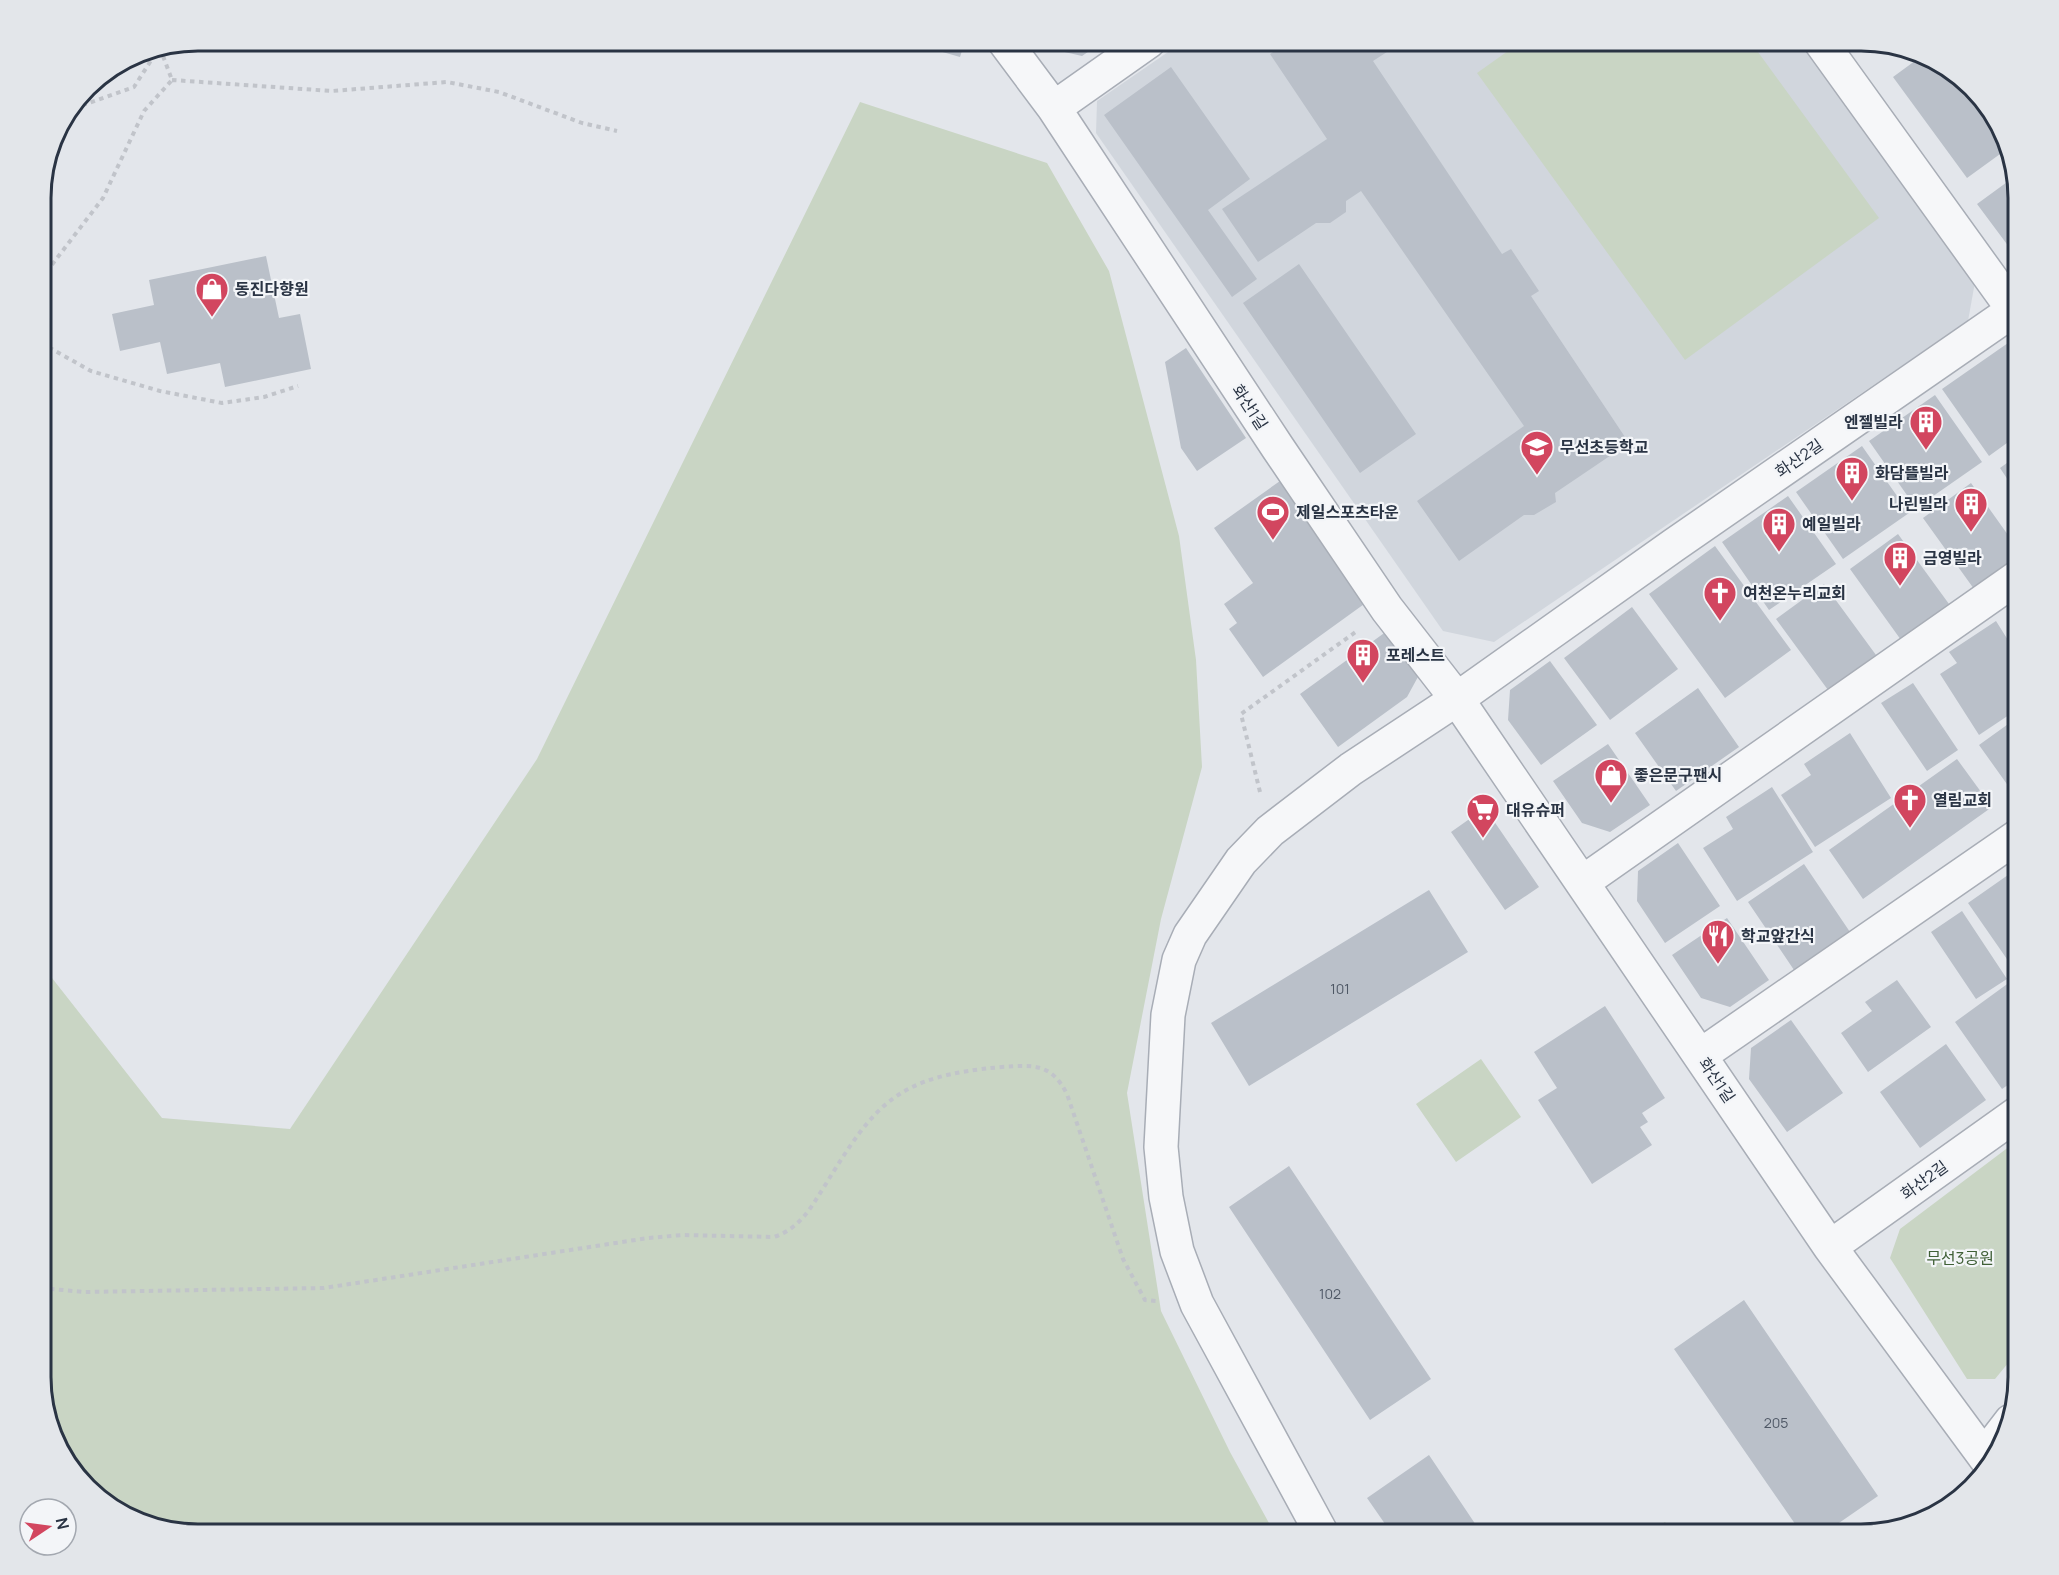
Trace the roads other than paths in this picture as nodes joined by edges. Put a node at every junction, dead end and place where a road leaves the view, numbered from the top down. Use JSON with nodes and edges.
{"nodes":[{"id":1,"x":1012,"y":51,"type":"edge"},
{"id":2,"x":1134,"y":51,"type":"edge"},
{"id":3,"x":1828,"y":51,"type":"edge"},
{"id":4,"x":1054,"y":108,"type":"junction"},
{"id":5,"x":2008,"y":299,"type":"edge"},
{"id":6,"x":2008,"y":317,"type":"edge"},
{"id":7,"x":2008,"y":585,"type":"edge"},
{"id":8,"x":1457,"y":699,"type":"junction"},
{"id":9,"x":2008,"y":844,"type":"edge"},
{"id":10,"x":1583,"y":882,"type":"junction"},
{"id":11,"x":1701,"y":1054,"type":"junction"},
{"id":12,"x":2008,"y":1121,"type":"edge"},
{"id":13,"x":1830,"y":1248,"type":"junction"},
{"id":14,"x":1984,"y":1457,"type":"edge"},
{"id":15,"x":1317,"y":1524,"type":"edge"}],
"edges":[{"from":1,"to":4,"type":"street","name":"화산1길"},
{"from":2,"to":4,"type":"street"},
{"from":3,"to":5,"type":"street","name":"화산2길"},
{"from":4,"to":8,"type":"street","name":"화산1길"},
{"from":6,"to":8,"type":"street","name":"화산2길"},
{"from":7,"to":10,"type":"street"},
{"from":8,"to":10,"type":"street","name":"화산1길"},
{"from":8,"to":15,"type":"street"},
{"from":9,"to":11,"type":"street"},
{"from":10,"to":11,"type":"street","name":"화산1길"},
{"from":11,"to":13,"type":"street","name":"화산1길"},
{"from":12,"to":13,"type":"street","name":"화산2길"},
{"from":13,"to":14,"type":"street","name":"화산1길"}]}
